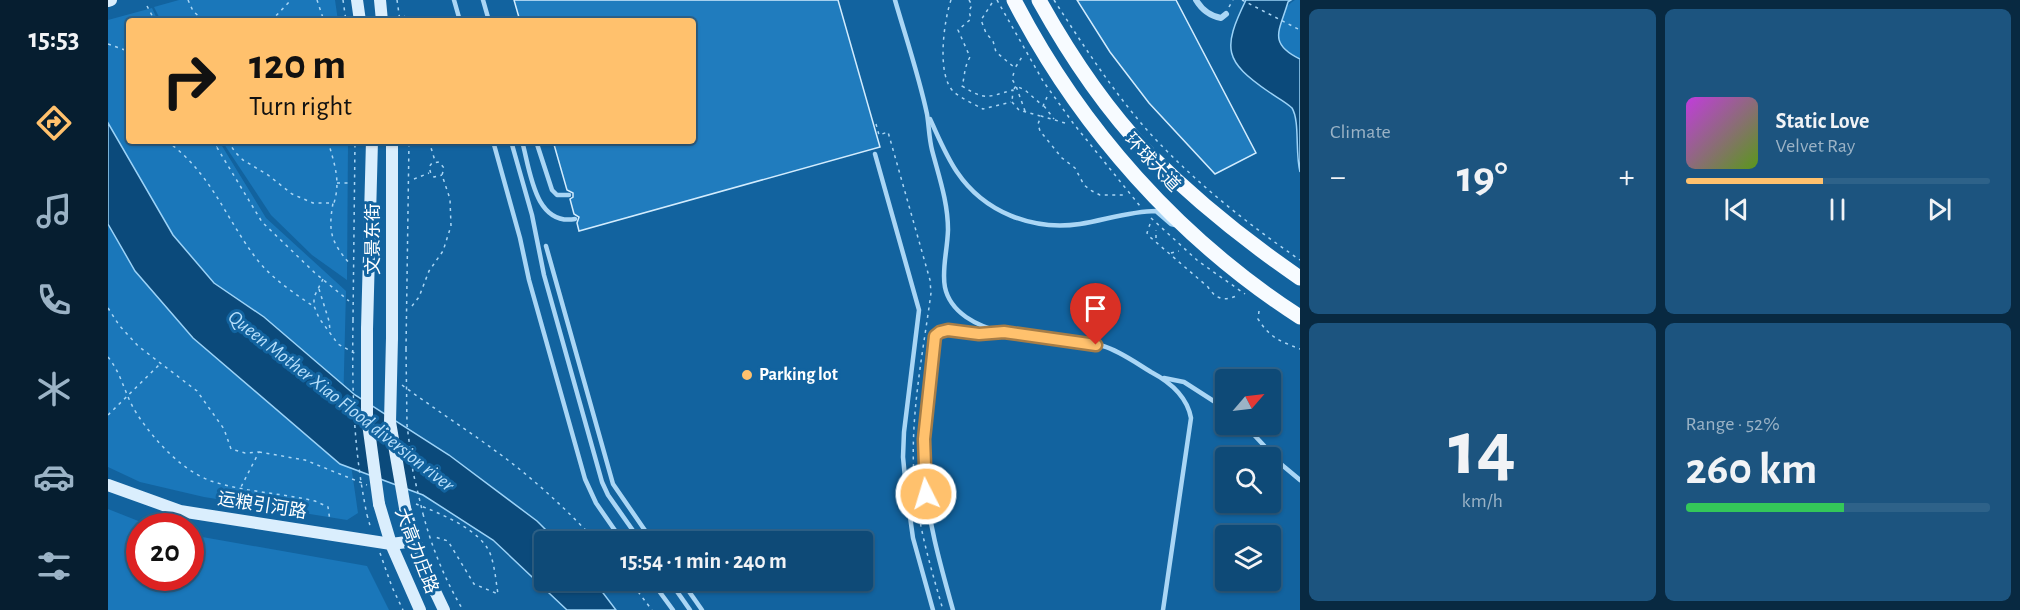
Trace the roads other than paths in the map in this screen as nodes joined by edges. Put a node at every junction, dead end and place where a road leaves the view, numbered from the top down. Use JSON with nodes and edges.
{"nodes":[{"id":1,"x":357,"y":0,"type":"edge"},
{"id":2,"x":380,"y":0,"type":"edge"},
{"id":3,"x":454,"y":0,"type":"edge"},
{"id":4,"x":483,"y":0,"type":"edge"},
{"id":5,"x":895,"y":0,"type":"edge"},
{"id":6,"x":1014,"y":0,"type":"edge"},
{"id":7,"x":1039,"y":0,"type":"edge"},
{"id":8,"x":1196,"y":0,"type":"edge"},
{"id":9,"x":1226,"y":14,"type":"dead end"},
{"id":10,"x":360,"y":18,"type":"edge"},
{"id":11,"x":382,"y":18,"type":"edge"},
{"id":12,"x":459,"y":18,"type":"edge"},
{"id":13,"x":488,"y":18,"type":"edge"},
{"id":14,"x":927,"y":113,"type":"junction"},
{"id":15,"x":372,"y":144,"type":"edge"},
{"id":16,"x":392,"y":144,"type":"edge"},
{"id":17,"x":494,"y":144,"type":"edge"},
{"id":18,"x":512,"y":144,"type":"edge"},
{"id":19,"x":523,"y":144,"type":"edge"},
{"id":20,"x":537,"y":144,"type":"edge"},
{"id":21,"x":875,"y":154,"type":"dead end"},
{"id":22,"x":568,"y":195,"type":"dead end"},
{"id":23,"x":575,"y":219,"type":"dead end"},
{"id":24,"x":1189,"y":230,"type":"junction"},
{"id":25,"x":546,"y":246,"type":"dead end"},
{"id":26,"x":1300,"y":278,"type":"edge"},
{"id":27,"x":1300,"y":317,"type":"edge"},
{"id":28,"x":1004,"y":332,"type":"junction"},
{"id":29,"x":1161,"y":377,"type":"junction"},
{"id":30,"x":1215,"y":402,"type":"edge"},
{"id":31,"x":1254,"y":435,"type":"edge"},
{"id":32,"x":1300,"y":480,"type":"edge"},
{"id":33,"x":108,"y":485,"type":"edge"},
{"id":34,"x":379,"y":504,"type":"joint"},
{"id":35,"x":405,"y":508,"type":"joint"},
{"id":36,"x":615,"y":531,"type":"edge"},
{"id":37,"x":633,"y":531,"type":"edge"},
{"id":38,"x":645,"y":531,"type":"edge"},
{"id":39,"x":415,"y":541,"type":"junction"},
{"id":40,"x":391,"y":544,"type":"junction"},
{"id":41,"x":659,"y":591,"type":"edge"},
{"id":42,"x":677,"y":591,"type":"edge"},
{"id":43,"x":689,"y":591,"type":"edge"},
{"id":44,"x":420,"y":610,"type":"edge"},
{"id":45,"x":444,"y":610,"type":"edge"},
{"id":46,"x":673,"y":610,"type":"edge"},
{"id":47,"x":690,"y":610,"type":"edge"},
{"id":48,"x":702,"y":610,"type":"edge"},
{"id":49,"x":933,"y":610,"type":"edge"},
{"id":50,"x":953,"y":610,"type":"edge"},
{"id":51,"x":1163,"y":610,"type":"edge"}],
"edges":[{"from":1,"to":10,"type":"main road"},
{"from":2,"to":11,"type":"main road"},
{"from":3,"to":12,"type":"lane"},
{"from":4,"to":13,"type":"lane"},
{"from":5,"to":14,"type":"lane"},
{"from":6,"to":24,"type":"main road","name":"环球大道"},
{"from":7,"to":26,"type":"main road","name":"环球大道"},
{"from":8,"to":9,"type":"street"},
{"from":14,"to":24,"type":"lane"},
{"from":14,"to":28,"type":"lane"},
{"from":15,"to":34,"type":"main road","name":"文景东街","bridge":true},
{"from":16,"to":35,"type":"main road","name":"文景东街","bridge":true},
{"from":17,"to":36,"type":"lane"},
{"from":18,"to":37,"type":"lane"},
{"from":19,"to":23,"type":"lane"},
{"from":20,"to":22,"type":"lane"},
{"from":21,"to":49,"type":"lane"},
{"from":24,"to":27,"type":"main road","name":"环球大道"},
{"from":25,"to":38,"type":"lane"},
{"from":28,"to":29,"type":"lane"},
{"from":28,"to":50,"type":"lane"},
{"from":29,"to":30,"type":"lane"},
{"from":29,"to":51,"type":"lane"},
{"from":31,"to":32,"type":"lane"},
{"from":33,"to":40,"type":"main road","name":"运粮引河路"},
{"from":34,"to":40,"type":"main road","name":"大高力庄路"},
{"from":35,"to":39,"type":"main road","name":"大高力庄路"},
{"from":39,"to":40,"type":"main road","name":"运粮引河路"},
{"from":39,"to":45,"type":"main road","name":"大高力庄路"},
{"from":40,"to":44,"type":"main road","name":"大高力庄路"},
{"from":41,"to":46,"type":"lane"},
{"from":42,"to":47,"type":"lane"},
{"from":43,"to":48,"type":"lane"}]}
